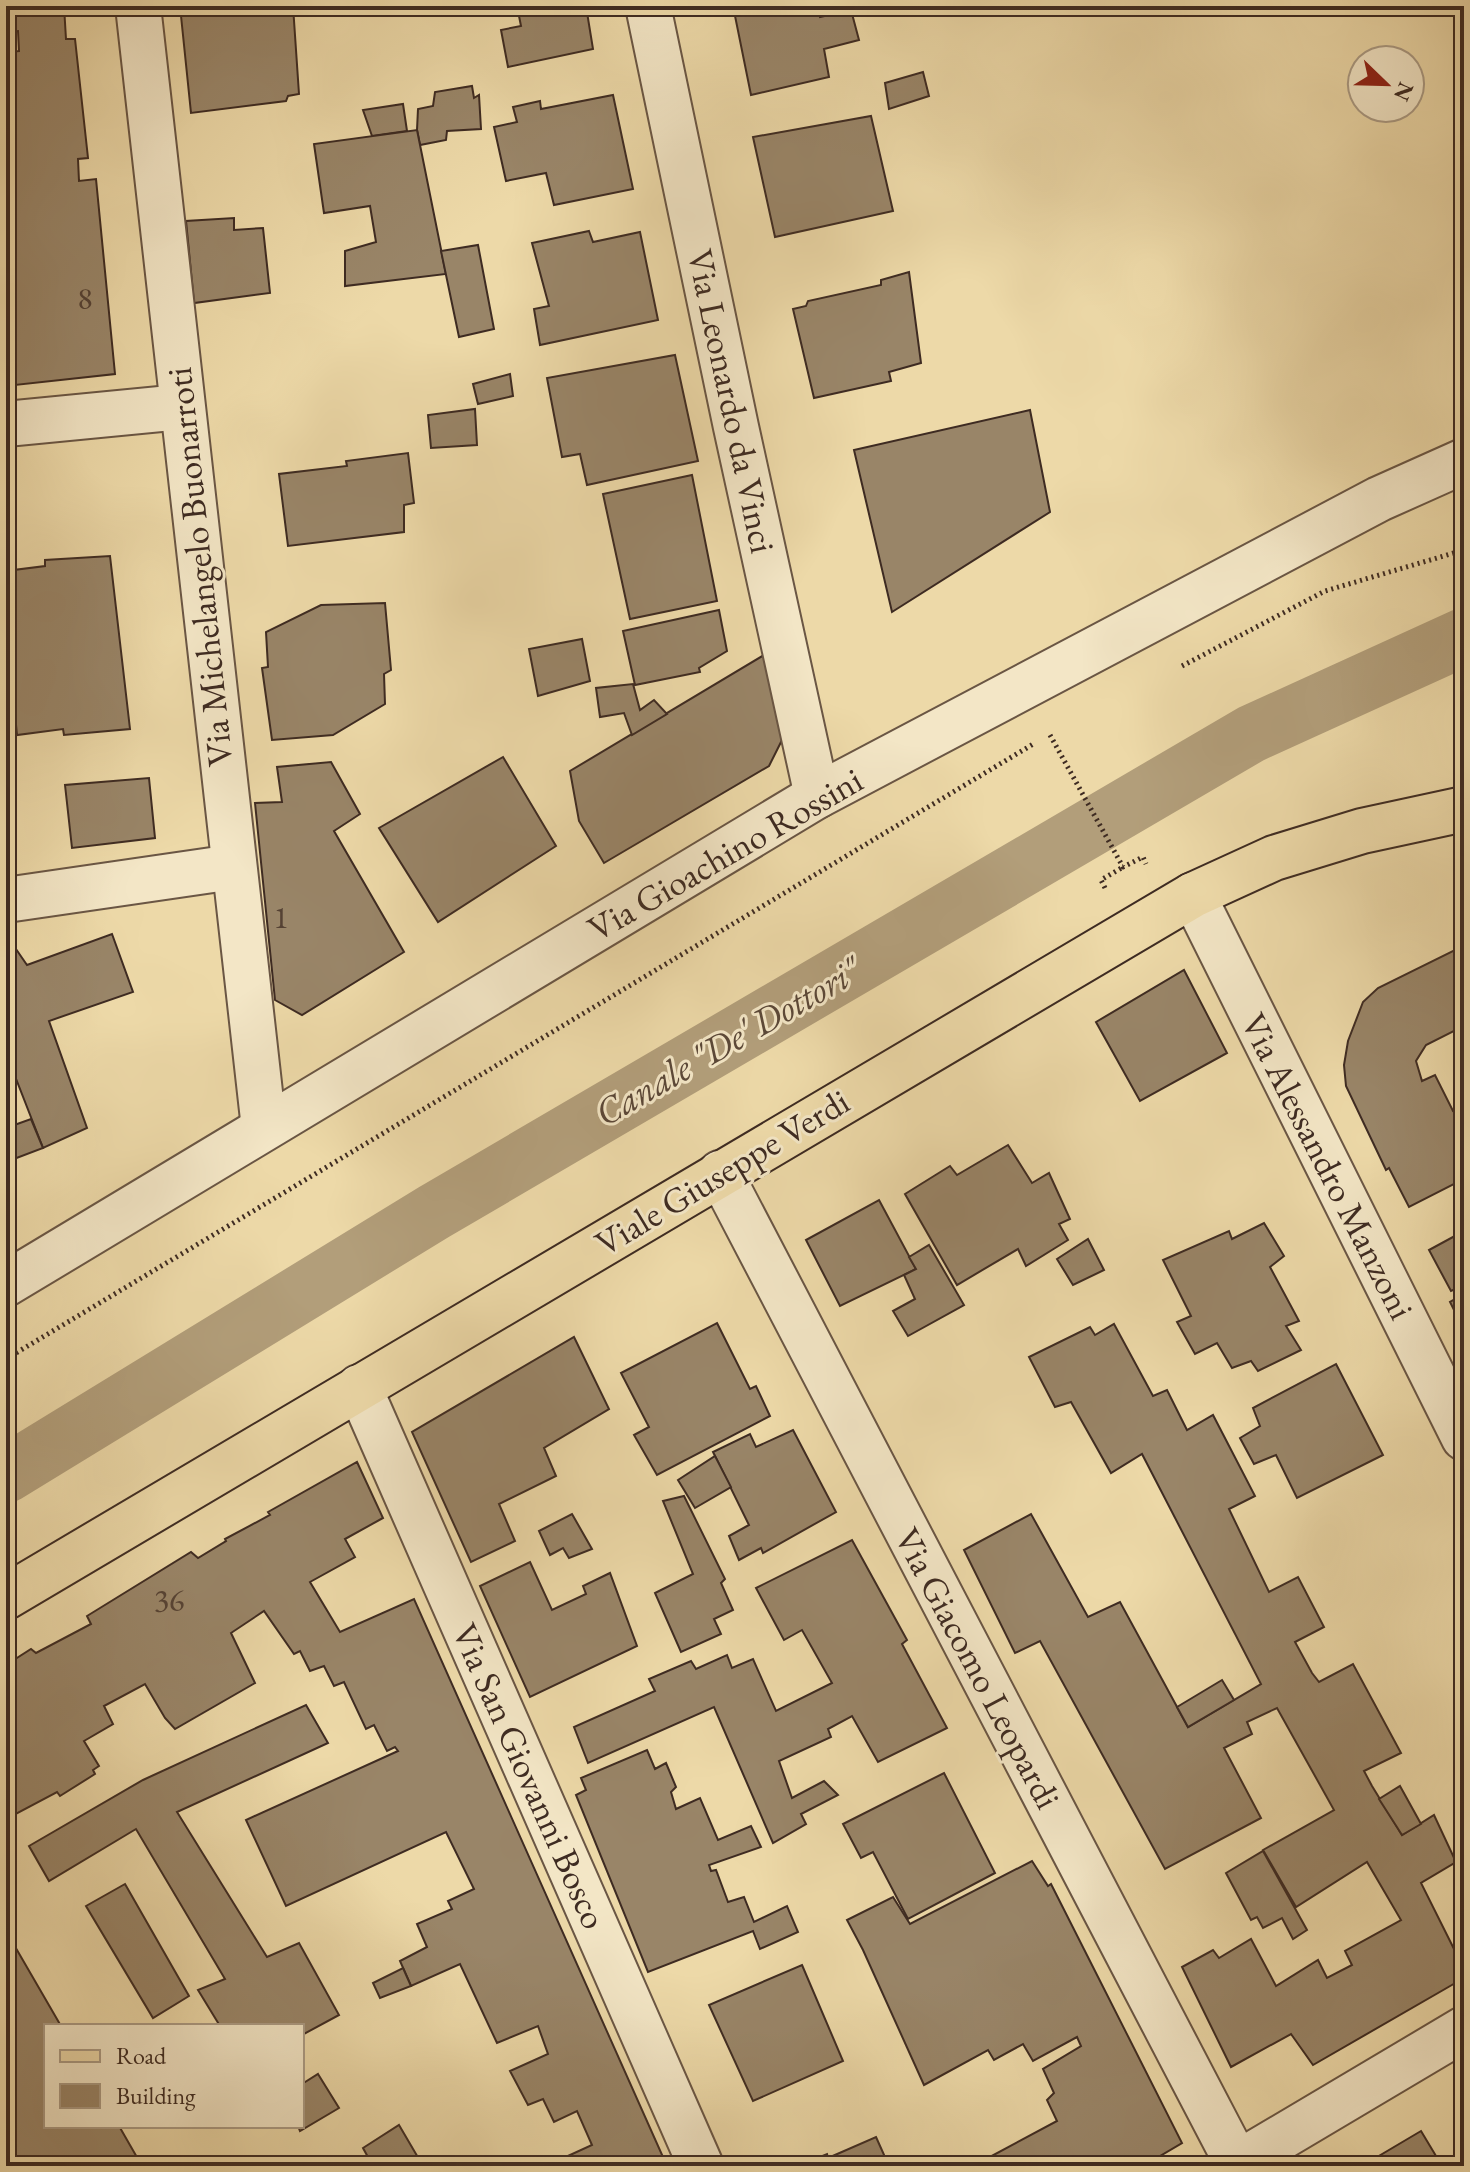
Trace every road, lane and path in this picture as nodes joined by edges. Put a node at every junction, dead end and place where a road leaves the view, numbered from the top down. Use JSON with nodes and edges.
{"nodes":[{"id":1,"x":138,"y":6,"type":"edge"},
{"id":2,"x":648,"y":6,"type":"edge"},
{"id":3,"x":181,"y":407,"type":"junction"},
{"id":4,"x":6,"y":424,"type":"edge"},
{"id":5,"x":1464,"y":461,"type":"edge"},
{"id":6,"x":1464,"y":550,"type":"edge"},
{"id":7,"x":1174,"y":670,"type":"dead end"},
{"id":8,"x":1063,"y":728,"type":"dead end"},
{"id":9,"x":1036,"y":743,"type":"dead end"},
{"id":10,"x":817,"y":796,"type":"junction"},
{"id":11,"x":1464,"y":809,"type":"edge"},
{"id":12,"x":1146,"y":865,"type":"dead end"},
{"id":13,"x":233,"y":867,"type":"junction"},
{"id":14,"x":1123,"y":867,"type":"junction"},
{"id":15,"x":1105,"y":889,"type":"dead end"},
{"id":16,"x":1193,"y":895,"type":"junction"},
{"id":17,"x":6,"y":900,"type":"edge"},
{"id":18,"x":264,"y":1128,"type":"junction"},
{"id":19,"x":720,"y":1173,"type":"junction"},
{"id":20,"x":6,"y":1284,"type":"edge"},
{"id":21,"x":6,"y":1359,"type":"edge"},
{"id":22,"x":359,"y":1387,"type":"junction"},
{"id":23,"x":1464,"y":1438,"type":"edge"},
{"id":24,"x":6,"y":1597,"type":"edge"},
{"id":25,"x":1464,"y":2029,"type":"edge"},
{"id":26,"x":1235,"y":2165,"type":"edge"},
{"id":27,"x":701,"y":2166,"type":"edge"}],
"edges":[{"from":1,"to":3,"type":"street","name":"Via Michelangelo Buonarroti"},
{"from":2,"to":10,"type":"street","name":"Via Leonardo da Vinci"},
{"from":3,"to":4,"type":"street"},
{"from":3,"to":13,"type":"street","name":"Via Michelangelo Buonarroti"},
{"from":5,"to":10,"type":"street","name":"Via Gioachino Rossini"},
{"from":6,"to":7,"type":"path"},
{"from":8,"to":14,"type":"path"},
{"from":9,"to":21,"type":"path"},
{"from":10,"to":18,"type":"street","name":"Via Gioachino Rossini"},
{"from":11,"to":16,"type":"main road","name":"Viale Giuseppe Verdi"},
{"from":12,"to":14,"type":"path"},
{"from":13,"to":17,"type":"street"},
{"from":13,"to":18,"type":"street","name":"Via Michelangelo Buonarroti"},
{"from":14,"to":15,"type":"path"},
{"from":16,"to":19,"type":"main road","name":"Viale Giuseppe Verdi"},
{"from":16,"to":23,"type":"street","name":"Via Alessandro Manzoni"},
{"from":18,"to":20,"type":"street","name":"Via Gioachino Rossini"},
{"from":19,"to":22,"type":"main road","name":"Viale Giuseppe Verdi"},
{"from":19,"to":26,"type":"street","name":"Via Giacomo Leopardi"},
{"from":22,"to":24,"type":"main road","name":"Viale Giuseppe Verdi"},
{"from":22,"to":27,"type":"street","name":"Via San Giovanni Bosco"},
{"from":25,"to":26,"type":"street"}]}
